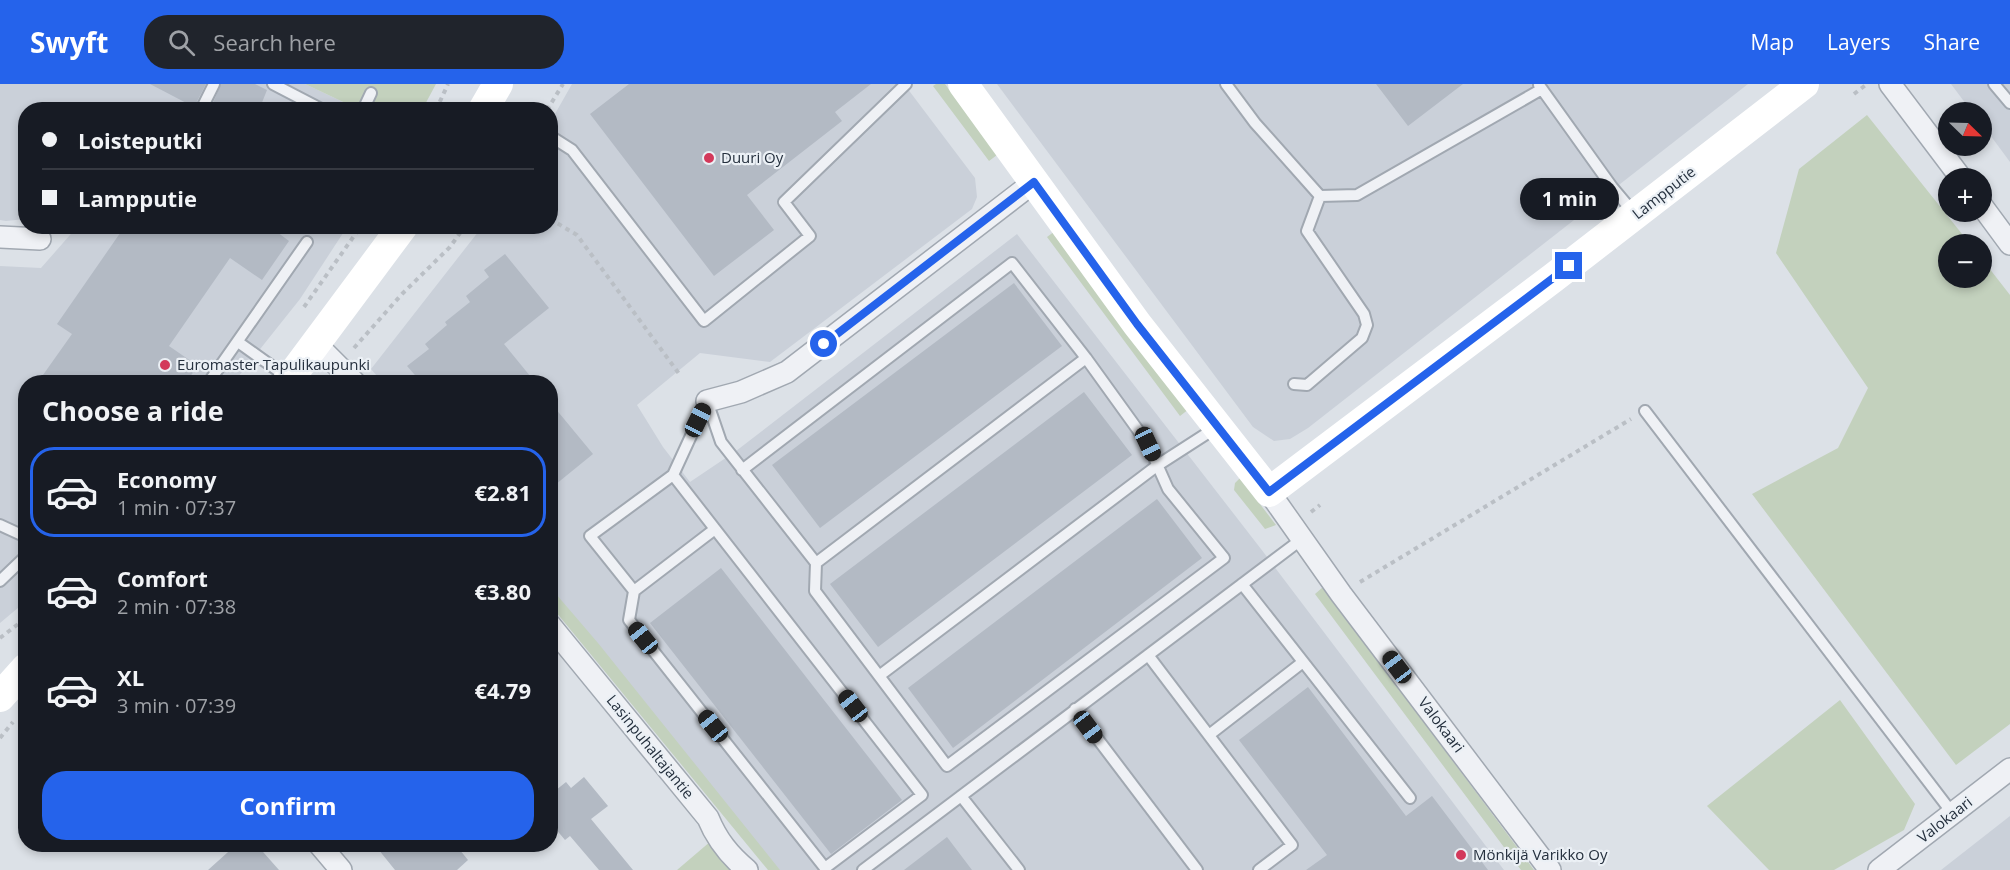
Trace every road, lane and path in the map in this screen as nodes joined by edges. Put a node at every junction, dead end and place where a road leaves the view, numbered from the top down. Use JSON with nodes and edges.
{"nodes":[{"id":1,"x":214,"y":84,"type":"edge"},
{"id":2,"x":273,"y":84,"type":"edge"},
{"id":3,"x":448,"y":84,"type":"edge"},
{"id":4,"x":563,"y":84,"type":"edge"},
{"id":5,"x":906,"y":84,"type":"edge"},
{"id":6,"x":963,"y":84,"type":"edge"},
{"id":7,"x":1226,"y":84,"type":"edge"},
{"id":8,"x":1804,"y":84,"type":"edge"},
{"id":9,"x":1867,"y":84,"type":"edge"},
{"id":10,"x":1890,"y":84,"type":"edge"},
{"id":11,"x":1999,"y":85,"type":"edge"},
{"id":12,"x":1540,"y":86,"type":"edge"},
{"id":13,"x":371,"y":93,"type":"dead end"},
{"id":14,"x":1854,"y":94,"type":"dead end"},
{"id":15,"x":205,"y":102,"type":"edge"},
{"id":16,"x":308,"y":102,"type":"edge"},
{"id":17,"x":367,"y":102,"type":"edge"},
{"id":18,"x":440,"y":102,"type":"edge"},
{"id":19,"x":552,"y":102,"type":"edge"},
{"id":20,"x":2010,"y":103,"type":"edge"},
{"id":21,"x":558,"y":141,"type":"edge"},
{"id":22,"x":1953,"y":168,"type":"edge"},
{"id":23,"x":1034,"y":182,"type":"junction"},
{"id":24,"x":1320,"y":196,"type":"junction"},
{"id":25,"x":1635,"y":215,"type":"junction"},
{"id":26,"x":1992,"y":220,"type":"edge"},
{"id":27,"x":558,"y":224,"type":"edge"},
{"id":28,"x":355,"y":234,"type":"edge"},
{"id":29,"x":396,"y":234,"type":"edge"},
{"id":30,"x":459,"y":234,"type":"edge"},
{"id":31,"x":0,"y":237,"type":"edge"},
{"id":32,"x":40,"y":239,"type":"dead end"},
{"id":33,"x":307,"y":242,"type":"dead end"},
{"id":34,"x":2010,"y":244,"type":"edge"},
{"id":35,"x":303,"y":308,"type":"dead end"},
{"id":36,"x":238,"y":342,"type":"junction"},
{"id":37,"x":316,"y":344,"type":"junction"},
{"id":38,"x":1086,"y":358,"type":"junction"},
{"id":39,"x":339,"y":366,"type":"junction"},
{"id":40,"x":214,"y":375,"type":"edge"},
{"id":41,"x":280,"y":375,"type":"edge"},
{"id":42,"x":293,"y":375,"type":"edge"},
{"id":43,"x":347,"y":375,"type":"edge"},
{"id":44,"x":680,"y":375,"type":"dead end"},
{"id":45,"x":1294,"y":384,"type":"dead end"},
{"id":46,"x":707,"y":401,"type":"junction"},
{"id":47,"x":1645,"y":411,"type":"joint"},
{"id":48,"x":1218,"y":427,"type":"junction"},
{"id":49,"x":1158,"y":465,"type":"junction"},
{"id":50,"x":742,"y":470,"type":"junction"},
{"id":51,"x":673,"y":475,"type":"junction"},
{"id":52,"x":1269,"y":492,"type":"junction"},
{"id":53,"x":0,"y":525,"type":"edge"},
{"id":54,"x":715,"y":529,"type":"junction"},
{"id":55,"x":18,"y":533,"type":"edge"},
{"id":56,"x":1302,"y":539,"type":"junction"},
{"id":57,"x":816,"y":563,"type":"junction"},
{"id":58,"x":18,"y":564,"type":"edge"},
{"id":59,"x":0,"y":581,"type":"edge"},
{"id":60,"x":1242,"y":584,"type":"junction"},
{"id":61,"x":634,"y":591,"type":"junction"},
{"id":62,"x":1341,"y":594,"type":"junction"},
{"id":63,"x":18,"y":624,"type":"edge"},
{"id":64,"x":558,"y":635,"type":"edge"},
{"id":65,"x":0,"y":638,"type":"edge"},
{"id":66,"x":1148,"y":655,"type":"junction"},
{"id":67,"x":1303,"y":662,"type":"junction"},
{"id":68,"x":18,"y":673,"type":"edge"},
{"id":69,"x":879,"y":676,"type":"junction"},
{"id":70,"x":18,"y":677,"type":"edge"},
{"id":71,"x":0,"y":683,"type":"edge"},
{"id":72,"x":0,"y":697,"type":"edge"},
{"id":73,"x":1075,"y":709,"type":"junction"},
{"id":74,"x":1209,"y":735,"type":"junction"},
{"id":75,"x":2010,"y":768,"type":"edge"},
{"id":76,"x":962,"y":796,"type":"junction"},
{"id":77,"x":1410,"y":798,"type":"dead end"},
{"id":78,"x":1953,"y":814,"type":"junction"},
{"id":79,"x":326,"y":852,"type":"edge"},
{"id":80,"x":341,"y":870,"type":"edge"},
{"id":81,"x":747,"y":870,"type":"edge"},
{"id":82,"x":863,"y":870,"type":"edge"},
{"id":83,"x":1019,"y":870,"type":"edge"},
{"id":84,"x":1197,"y":870,"type":"edge"},
{"id":85,"x":1259,"y":870,"type":"edge"},
{"id":86,"x":1550,"y":870,"type":"edge"},
{"id":87,"x":1879,"y":870,"type":"edge"}],
"edges":[{"from":1,"to":15,"type":"lane"},
{"from":2,"to":16,"type":"lane"},
{"from":3,"to":18,"type":"path"},
{"from":4,"to":19,"type":"path"},
{"from":5,"to":21,"type":"lane"},
{"from":6,"to":23,"type":"street"},
{"from":7,"to":24,"type":"lane"},
{"from":8,"to":25,"type":"street","name":"Lampputie"},
{"from":9,"to":14,"type":"path"},
{"from":10,"to":22,"type":"street"},
{"from":11,"to":20,"type":"lane"},
{"from":12,"to":24,"type":"lane"},
{"from":12,"to":25,"type":"lane"},
{"from":13,"to":17,"type":"lane"},
{"from":23,"to":46,"type":"street"},
{"from":23,"to":48,"type":"street"},
{"from":24,"to":45,"type":"lane"},
{"from":25,"to":52,"type":"street","name":"Lampputie"},
{"from":26,"to":34,"type":"street"},
{"from":27,"to":44,"type":"path"},
{"from":28,"to":35,"type":"path"},
{"from":29,"to":37,"type":"street"},
{"from":30,"to":39,"type":"path"},
{"from":31,"to":32,"type":"street"},
{"from":33,"to":36,"type":"lane"},
{"from":36,"to":40,"type":"lane"},
{"from":36,"to":41,"type":"lane"},
{"from":37,"to":39,"type":"street"},
{"from":37,"to":42,"type":"street"},
{"from":38,"to":49,"type":"lane"},
{"from":38,"to":50,"type":"lane"},
{"from":38,"to":57,"type":"lane"},
{"from":39,"to":43,"type":"street"},
{"from":46,"to":50,"type":"lane"},
{"from":46,"to":51,"type":"lane"},
{"from":47,"to":62,"type":"path"},
{"from":47,"to":78,"type":"lane"},
{"from":48,"to":49,"type":"lane"},
{"from":48,"to":52,"type":"street"},
{"from":49,"to":69,"type":"lane"},
{"from":49,"to":69,"type":"lane"},
{"from":50,"to":57,"type":"lane"},
{"from":51,"to":54,"type":"lane"},
{"from":51,"to":61,"type":"lane"},
{"from":52,"to":56,"type":"street","name":"Valokaari"},
{"from":53,"to":55,"type":"lane"},
{"from":54,"to":61,"type":"lane"},
{"from":54,"to":61,"type":"lane"},
{"from":56,"to":60,"type":"lane"},
{"from":56,"to":62,"type":"street","name":"Valokaari"},
{"from":57,"to":69,"type":"lane"},
{"from":58,"to":59,"type":"lane"},
{"from":60,"to":66,"type":"lane"},
{"from":60,"to":67,"type":"lane"},
{"from":62,"to":86,"type":"street","name":"Valokaari"},
{"from":63,"to":65,"type":"path"},
{"from":64,"to":81,"type":"street","name":"Lasinpuhaltajantie"},
{"from":66,"to":73,"type":"lane"},
{"from":66,"to":74,"type":"lane"},
{"from":67,"to":74,"type":"lane"},
{"from":67,"to":77,"type":"lane"},
{"from":68,"to":71,"type":"street"},
{"from":70,"to":72,"type":"street"},
{"from":73,"to":76,"type":"lane"},
{"from":73,"to":84,"type":"lane"},
{"from":74,"to":85,"type":"lane"},
{"from":75,"to":78,"type":"street","name":"Valokaari"},
{"from":76,"to":82,"type":"lane"},
{"from":76,"to":83,"type":"lane"},
{"from":78,"to":87,"type":"street","name":"Valokaari"},
{"from":79,"to":80,"type":"street"}]}
